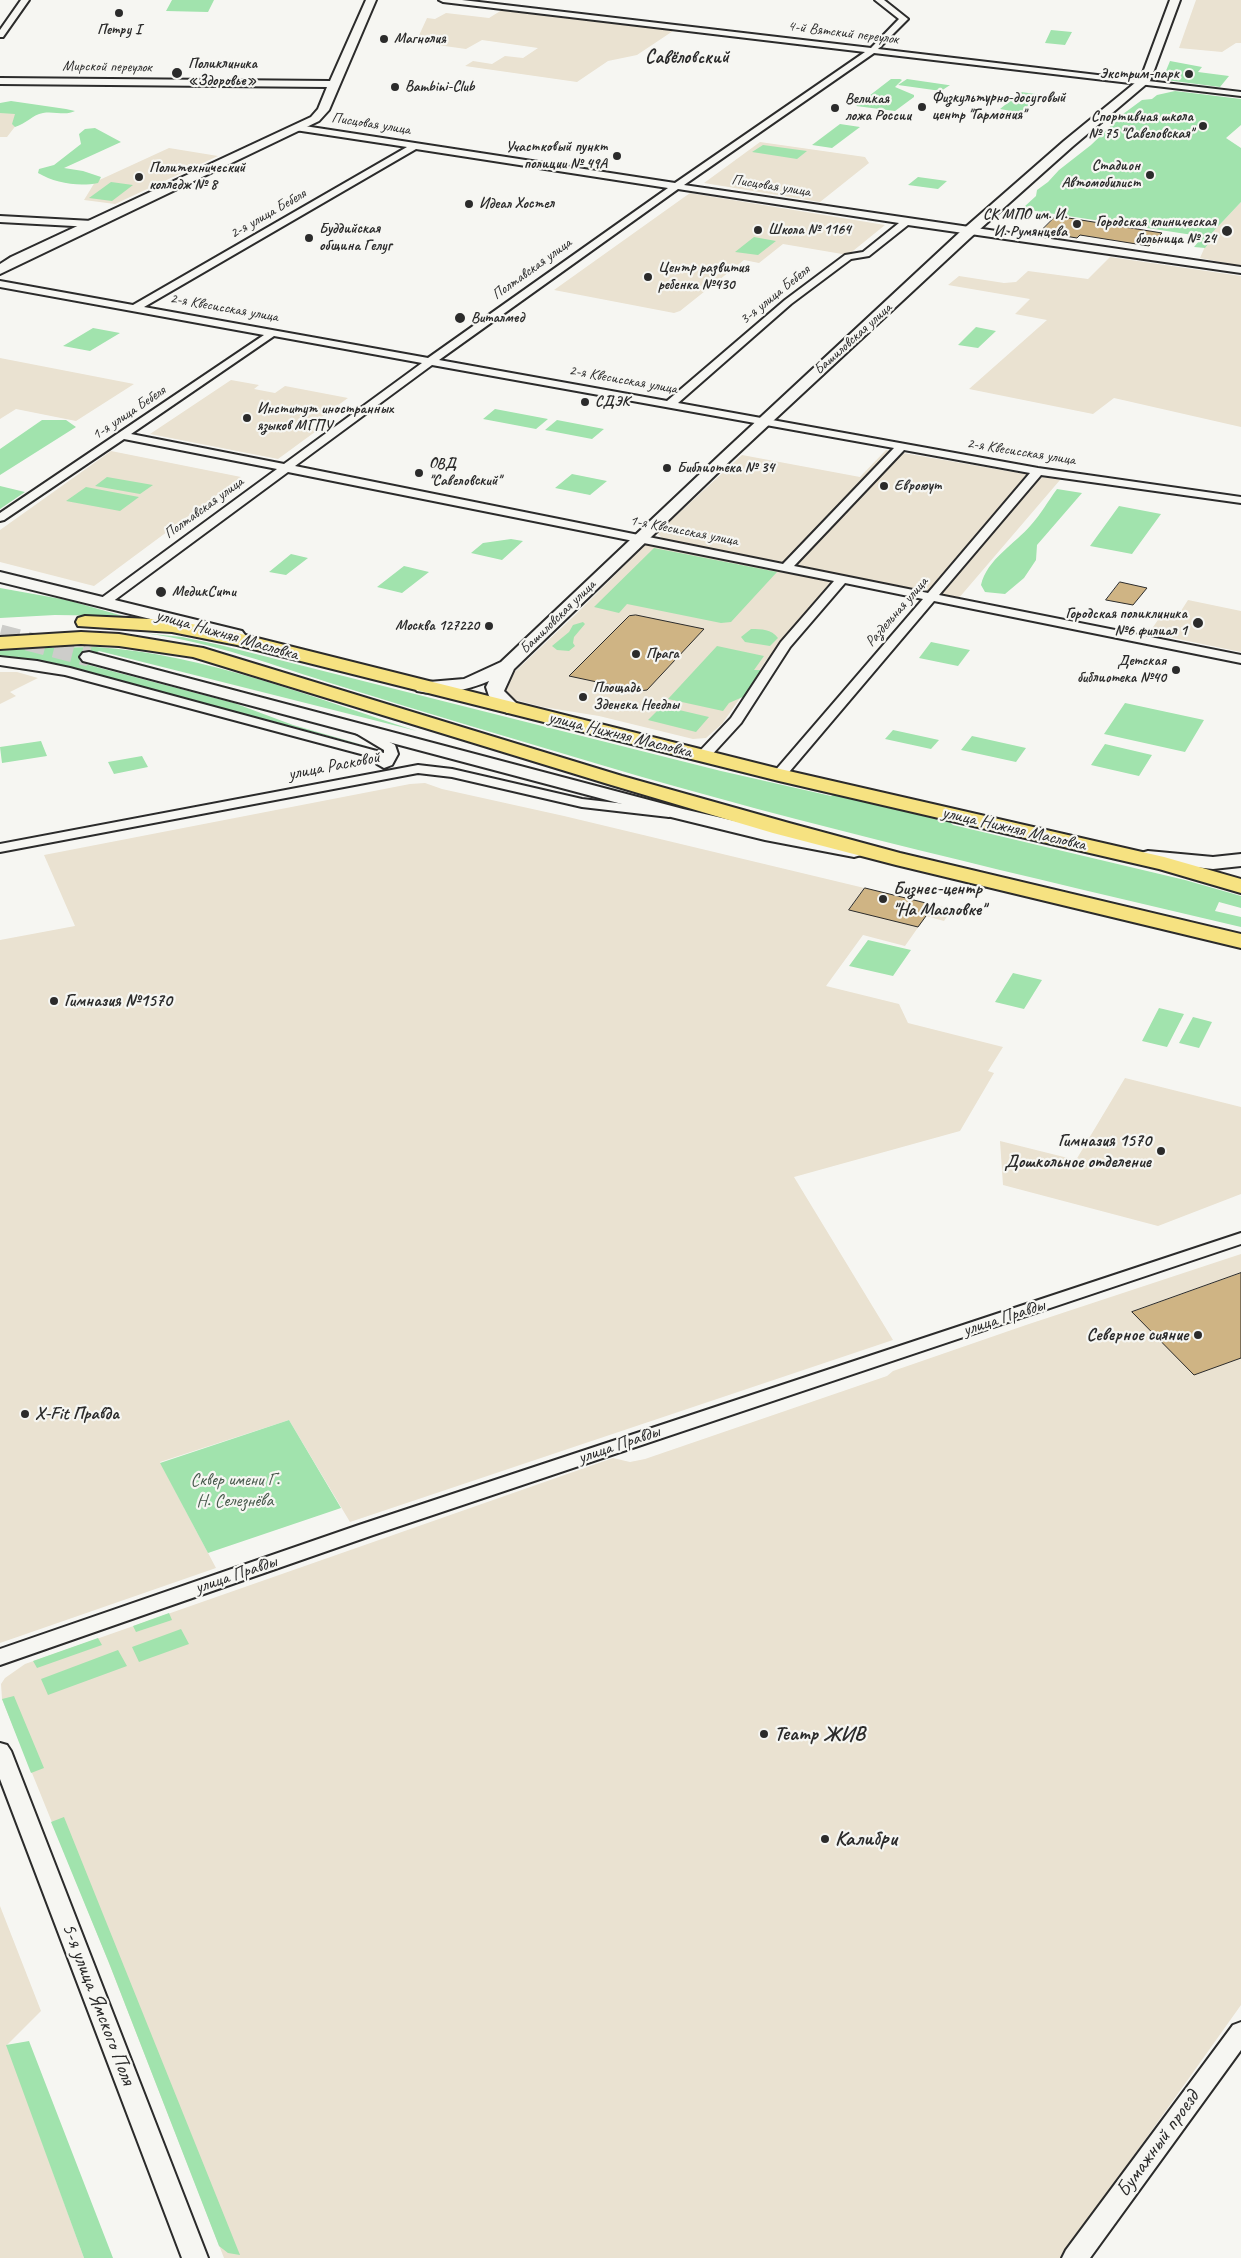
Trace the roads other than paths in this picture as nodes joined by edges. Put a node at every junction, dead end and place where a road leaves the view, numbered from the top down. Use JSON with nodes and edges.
{"nodes":[{"id":1,"x":25,"y":0,"type":"edge"},
{"id":2,"x":371,"y":0,"type":"edge"},
{"id":3,"x":442,"y":0,"type":"edge"},
{"id":4,"x":879,"y":0,"type":"edge"},
{"id":5,"x":1175,"y":0,"type":"edge"},
{"id":6,"x":0,"y":35,"type":"edge"},
{"id":7,"x":872,"y":51,"type":"junction"},
{"id":8,"x":0,"y":80,"type":"edge"},
{"id":9,"x":1141,"y":82,"type":"junction"},
{"id":10,"x":333,"y":84,"type":"junction"},
{"id":11,"x":1241,"y":94,"type":"edge"},
{"id":12,"x":298,"y":128,"type":"junction"},
{"id":13,"x":415,"y":146,"type":"junction"},
{"id":14,"x":676,"y":186,"type":"junction"},
{"id":15,"x":0,"y":219,"type":"edge"},
{"id":16,"x":906,"y":222,"type":"junction"},
{"id":17,"x":92,"y":224,"type":"junction"},
{"id":18,"x":969,"y":231,"type":"junction"},
{"id":19,"x":0,"y":270,"type":"edge"},
{"id":20,"x":1241,"y":270,"type":"edge"},
{"id":21,"x":0,"y":284,"type":"edge"},
{"id":22,"x":136,"y":307,"type":"junction"},
{"id":23,"x":274,"y":332,"type":"junction"},
{"id":24,"x":431,"y":361,"type":"junction"},
{"id":25,"x":670,"y":404,"type":"junction"},
{"id":26,"x":764,"y":422,"type":"junction"},
{"id":27,"x":122,"y":435,"type":"junction"},
{"id":28,"x":901,"y":447,"type":"junction"},
{"id":29,"x":286,"y":468,"type":"junction"},
{"id":30,"x":1038,"y":471,"type":"junction"},
{"id":31,"x":1241,"y":500,"type":"edge"},
{"id":32,"x":0,"y":518,"type":"edge"},
{"id":33,"x":639,"y":539,"type":"junction"},
{"id":34,"x":786,"y":568,"type":"junction"},
{"id":35,"x":0,"y":577,"type":"edge"},
{"id":36,"x":842,"y":579,"type":"junction"},
{"id":37,"x":931,"y":597,"type":"junction"},
{"id":38,"x":104,"y":602,"type":"junction"},
{"id":39,"x":0,"y":628,"type":"edge"},
{"id":40,"x":0,"y":643,"type":"edge"},
{"id":41,"x":275,"y":648,"type":"junction"},
{"id":42,"x":89,"y":657,"type":"tunnel mouth"},
{"id":43,"x":1241,"y":659,"type":"edge"},
{"id":44,"x":0,"y":661,"type":"edge"},
{"id":45,"x":507,"y":666,"type":"junction"},
{"id":46,"x":423,"y":687,"type":"junction"},
{"id":47,"x":513,"y":709,"type":"junction"},
{"id":48,"x":355,"y":726,"type":"junction"},
{"id":49,"x":702,"y":756,"type":"junction"},
{"id":50,"x":387,"y":762,"type":"junction"},
{"id":51,"x":779,"y":775,"type":"junction"},
{"id":52,"x":342,"y":783,"type":"junction"},
{"id":53,"x":676,"y":814,"type":"junction"},
{"id":54,"x":0,"y":848,"type":"edge"},
{"id":55,"x":1129,"y":855,"type":"junction"},
{"id":56,"x":896,"y":858,"type":"junction"},
{"id":57,"x":1241,"y":860,"type":"edge"},
{"id":58,"x":1164,"y":864,"type":"junction"},
{"id":59,"x":1241,"y":877,"type":"edge"},
{"id":60,"x":1241,"y":886,"type":"edge"},
{"id":61,"x":1241,"y":941,"type":"edge"},
{"id":62,"x":1241,"y":1238,"type":"edge"},
{"id":63,"x":0,"y":1657,"type":"edge"},
{"id":64,"x":0,"y":1751,"type":"edge"},
{"id":65,"x":1241,"y":2032,"type":"edge"},
{"id":66,"x":196,"y":2258,"type":"edge"},
{"id":67,"x":1076,"y":2258,"type":"edge"}],
"edges":[{"from":1,"to":6,"type":"street"},
{"from":2,"to":10,"type":"street"},
{"from":3,"to":7,"type":"street","name":"4-й Вятский переулок"},
{"from":4,"to":7,"type":"street","name":"Полтавская улица"},
{"from":5,"to":9,"type":"street","name":"Башиловская улица"},
{"from":7,"to":9,"type":"street","name":"4-й Вятский переулок"},
{"from":7,"to":14,"type":"street","name":"Полтавская улица"},
{"from":8,"to":10,"type":"street","name":"Мирской переулок"},
{"from":9,"to":11,"type":"street","name":"4-й Вятский переулок"},
{"from":9,"to":18,"type":"street","name":"Башиловская улица"},
{"from":10,"to":12,"type":"street"},
{"from":12,"to":13,"type":"street","name":"Писцовая улица"},
{"from":12,"to":17,"type":"street"},
{"from":13,"to":14,"type":"street","name":"Писцовая улица"},
{"from":13,"to":22,"type":"street","name":"2-я улица Бебеля"},
{"from":14,"to":16,"type":"street","name":"Писцовая улица"},
{"from":14,"to":24,"type":"street","name":"Полтавская улица"},
{"from":15,"to":17,"type":"street"},
{"from":16,"to":18,"type":"street","name":"Писцовая улица"},
{"from":16,"to":25,"type":"street","name":"3-я улица Бебеля"},
{"from":17,"to":19,"type":"street"},
{"from":18,"to":20,"type":"street","name":"Писцовая улица"},
{"from":18,"to":26,"type":"street","name":"Башиловская улица"},
{"from":21,"to":22,"type":"street","name":"2-я Квесисская улица"},
{"from":22,"to":23,"type":"street","name":"2-я Квесисская улица"},
{"from":23,"to":24,"type":"street","name":"2-я Квесисская улица"},
{"from":23,"to":27,"type":"street","name":"1-я улица Бебеля"},
{"from":24,"to":25,"type":"street","name":"2-я Квесисская улица"},
{"from":24,"to":29,"type":"street","name":"Полтавская улица"},
{"from":25,"to":26,"type":"street","name":"2-я Квесисская улица"},
{"from":26,"to":28,"type":"street","name":"2-я Квесисская улица"},
{"from":26,"to":33,"type":"street","name":"Башиловская улица"},
{"from":27,"to":29,"type":"street","name":"1-я Квесисская улица"},
{"from":27,"to":32,"type":"street","name":"1-я улица Бебеля"},
{"from":28,"to":30,"type":"street","name":"2-я Квесисская улица"},
{"from":28,"to":34,"type":"street"},
{"from":29,"to":33,"type":"street","name":"1-я Квесисская улица"},
{"from":29,"to":38,"type":"street","name":"Полтавская улица"},
{"from":30,"to":31,"type":"street","name":"2-я Квесисская улица"},
{"from":30,"to":37,"type":"street","name":"Раздельная улица"},
{"from":33,"to":34,"type":"street","name":"1-я Квесисская улица"},
{"from":33,"to":45,"type":"street","name":"Башиловская улица"},
{"from":34,"to":36,"type":"street","name":"1-я Квесисская улица"},
{"from":35,"to":38,"type":"street","name":"улица Нижняя Масловка"},
{"from":36,"to":37,"type":"street","name":"1-я Квесисская улица"},
{"from":36,"to":49,"type":"street"},
{"from":37,"to":43,"type":"street","name":"1-я Квесисская улица"},
{"from":37,"to":51,"type":"street","name":"Раздельная улица"},
{"from":38,"to":41,"type":"street","name":"улица Нижняя Масловка"},
{"from":39,"to":41,"type":"main road"},
{"from":40,"to":56,"type":"main road","name":"улица Нижняя Масловка"},
{"from":41,"to":46,"type":"main road","name":"улица Нижняя Масловка"},
{"from":42,"to":48,"type":"street","name":"улица Нижняя Масловка"},
{"from":44,"to":50,"type":"street"},
{"from":45,"to":46,"type":"street","name":"Башиловская улица"},
{"from":45,"to":47,"type":"street","name":"Башиловская улица"},
{"from":46,"to":47,"type":"main road","name":"улица Нижняя Масловка"},
{"from":47,"to":49,"type":"main road","name":"улица Нижняя Масловка"},
{"from":48,"to":50,"type":"street","name":"улица Нижняя Масловка"},
{"from":48,"to":53,"type":"street","name":"улица Нижняя Масловка"},
{"from":49,"to":51,"type":"main road","name":"улица Нижняя Масловка"},
{"from":50,"to":52,"type":"street"},
{"from":51,"to":55,"type":"main road","name":"улица Нижняя Масловка"},
{"from":52,"to":53,"type":"street","name":"улица Расковой"},
{"from":52,"to":54,"type":"street","name":"улица Расковой"},
{"from":53,"to":56,"type":"street","name":"улица Нижняя Масловка"},
{"from":55,"to":57,"type":"street"},
{"from":55,"to":58,"type":"main road","name":"улица Нижняя Масловка"},
{"from":56,"to":61,"type":"main road","name":"улица Нижняя Масловка"},
{"from":58,"to":59,"type":"main road"},
{"from":58,"to":60,"type":"main road","name":"улица Нижняя Масловка"},
{"from":62,"to":63,"type":"street","name":"улица Правды"},
{"from":64,"to":66,"type":"street","name":"5-я улица Ямского Поля"},
{"from":65,"to":67,"type":"street","name":"Бумажный проезд"}]}
